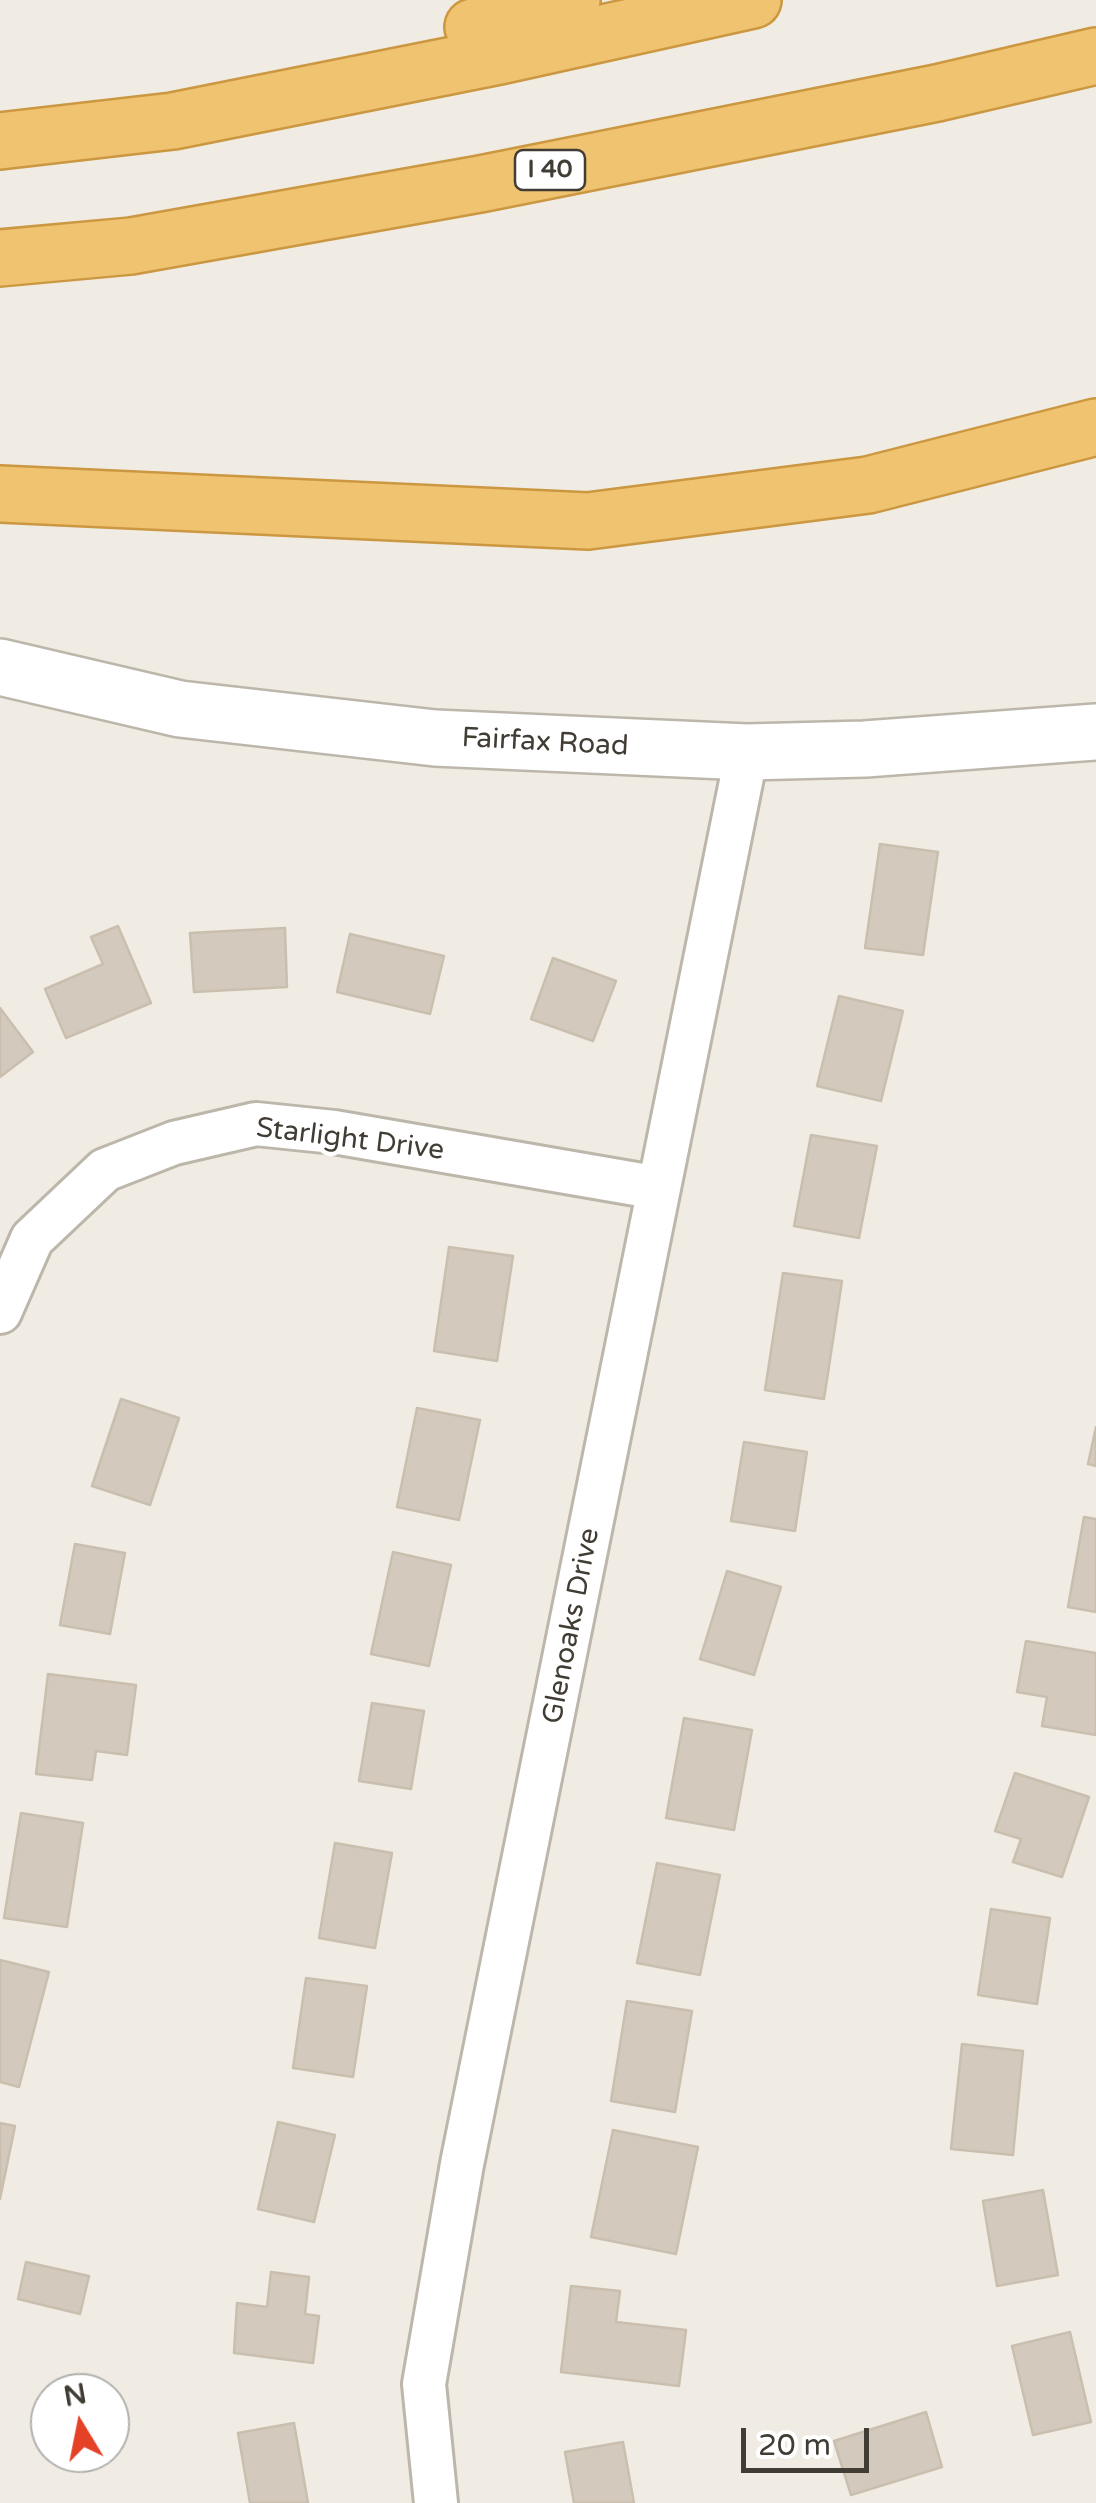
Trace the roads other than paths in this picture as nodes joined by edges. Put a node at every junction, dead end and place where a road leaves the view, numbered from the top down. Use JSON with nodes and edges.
{"nodes":[{"id":1,"x":572,"y":0,"type":"edge"},
{"id":2,"x":754,"y":0,"type":"edge"},
{"id":3,"x":1096,"y":56,"type":"edge"},
{"id":4,"x":173,"y":121,"type":"junction"},
{"id":5,"x":0,"y":141,"type":"edge"},
{"id":6,"x":0,"y":258,"type":"edge"},
{"id":7,"x":1096,"y":427,"type":"edge"},
{"id":8,"x":0,"y":494,"type":"edge"},
{"id":9,"x":0,"y":667,"type":"edge"},
{"id":10,"x":1096,"y":732,"type":"edge"},
{"id":11,"x":747,"y":752,"type":"junction"},
{"id":12,"x":659,"y":1188,"type":"junction"},
{"id":13,"x":0,"y":1312,"type":"edge"},
{"id":14,"x":436,"y":2503,"type":"edge"}],
"edges":[{"from":1,"to":4,"type":"highway"},
{"from":2,"to":4,"type":"highway"},
{"from":3,"to":6,"type":"highway","number":"I 40"},
{"from":4,"to":5,"type":"highway"},
{"from":7,"to":8,"type":"highway"},
{"from":9,"to":11,"type":"street","name":"Fairfax Road"},
{"from":10,"to":11,"type":"street","name":"Fairfax Road"},
{"from":11,"to":12,"type":"street","name":"Glenoaks Drive"},
{"from":12,"to":13,"type":"street","name":"Starlight Drive"},
{"from":12,"to":14,"type":"street","name":"Glenoaks Drive"}]}
